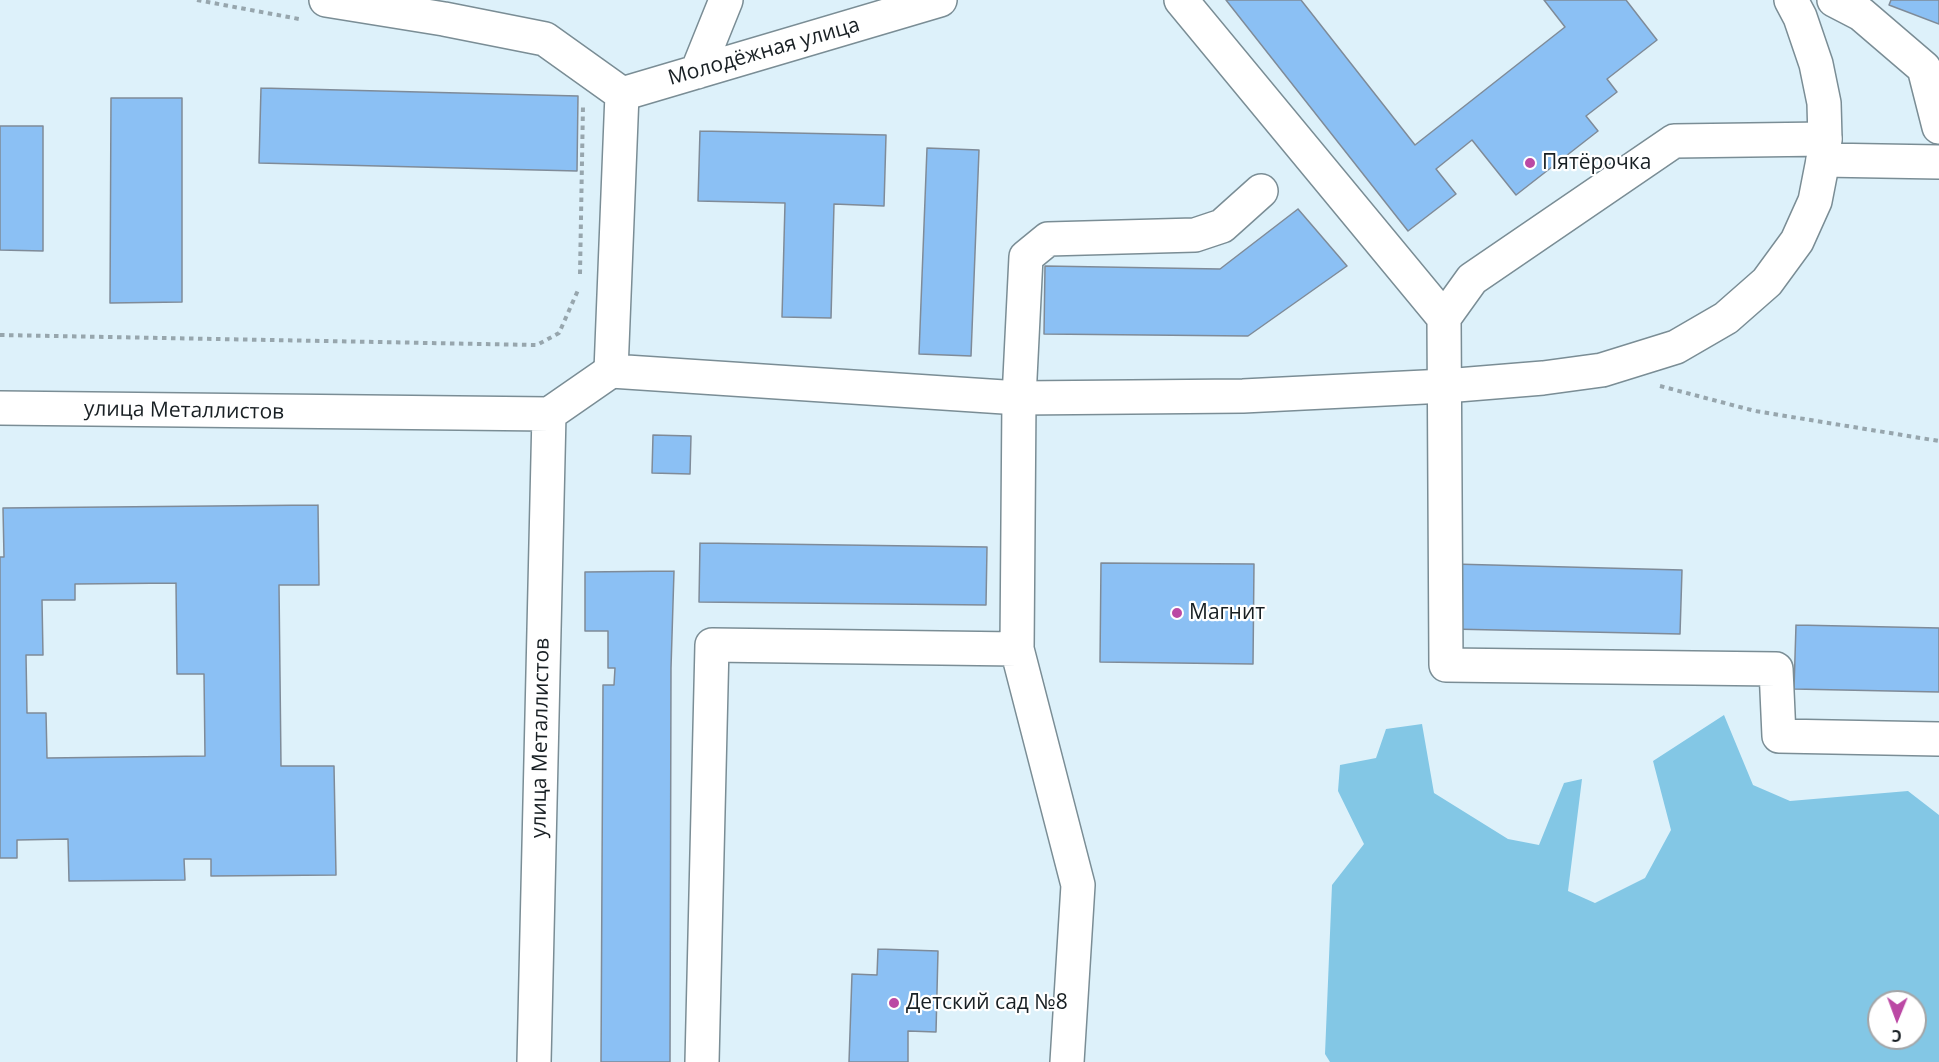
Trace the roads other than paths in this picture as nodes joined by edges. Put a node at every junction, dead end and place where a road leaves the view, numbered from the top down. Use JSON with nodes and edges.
{"nodes":[{"id":1,"x":726,"y":0,"type":"edge"},
{"id":2,"x":940,"y":0,"type":"edge"},
{"id":3,"x":1181,"y":0,"type":"edge"},
{"id":4,"x":1791,"y":0,"type":"edge"},
{"id":5,"x":1834,"y":0,"type":"edge"},
{"id":6,"x":390,"y":5,"type":"edge"},
{"id":7,"x":314,"y":9,"type":"edge"},
{"id":8,"x":697,"y":72,"type":"junction"},
{"id":9,"x":622,"y":94,"type":"junction"},
{"id":10,"x":1939,"y":127,"type":"edge"},
{"id":11,"x":1824,"y":149,"type":"junction"},
{"id":12,"x":1939,"y":162,"type":"edge"},
{"id":13,"x":1261,"y":191,"type":"dead end"},
{"id":14,"x":1444,"y":318,"type":"junction"},
{"id":15,"x":611,"y":371,"type":"junction"},
{"id":16,"x":1445,"y":386,"type":"junction"},
{"id":17,"x":1019,"y":398,"type":"junction"},
{"id":18,"x":0,"y":408,"type":"edge"},
{"id":19,"x":549,"y":414,"type":"junction"},
{"id":20,"x":1017,"y":649,"type":"junction"},
{"id":21,"x":1939,"y":739,"type":"edge"},
{"id":22,"x":534,"y":1062,"type":"edge"},
{"id":23,"x":702,"y":1062,"type":"edge"},
{"id":24,"x":1067,"y":1062,"type":"edge"}],
"edges":[{"from":1,"to":8,"type":"street"},
{"from":2,"to":8,"type":"street","name":"Молодёжная улица"},
{"from":3,"to":14,"type":"street"},
{"from":4,"to":11,"type":"street"},
{"from":5,"to":10,"type":"street"},
{"from":6,"to":7,"type":"street"},
{"from":6,"to":9,"type":"street"},
{"from":8,"to":9,"type":"street","name":"Молодёжная улица"},
{"from":9,"to":15,"type":"street"},
{"from":11,"to":12,"type":"street"},
{"from":11,"to":14,"type":"street"},
{"from":11,"to":16,"type":"street"},
{"from":13,"to":17,"type":"street"},
{"from":14,"to":16,"type":"street"},
{"from":15,"to":17,"type":"street"},
{"from":15,"to":19,"type":"street"},
{"from":16,"to":17,"type":"street"},
{"from":16,"to":21,"type":"street"},
{"from":17,"to":20,"type":"street"},
{"from":18,"to":19,"type":"street","name":"улица Металлистов"},
{"from":19,"to":22,"type":"street","name":"улица Металлистов"},
{"from":20,"to":23,"type":"street"},
{"from":20,"to":24,"type":"street"}]}
